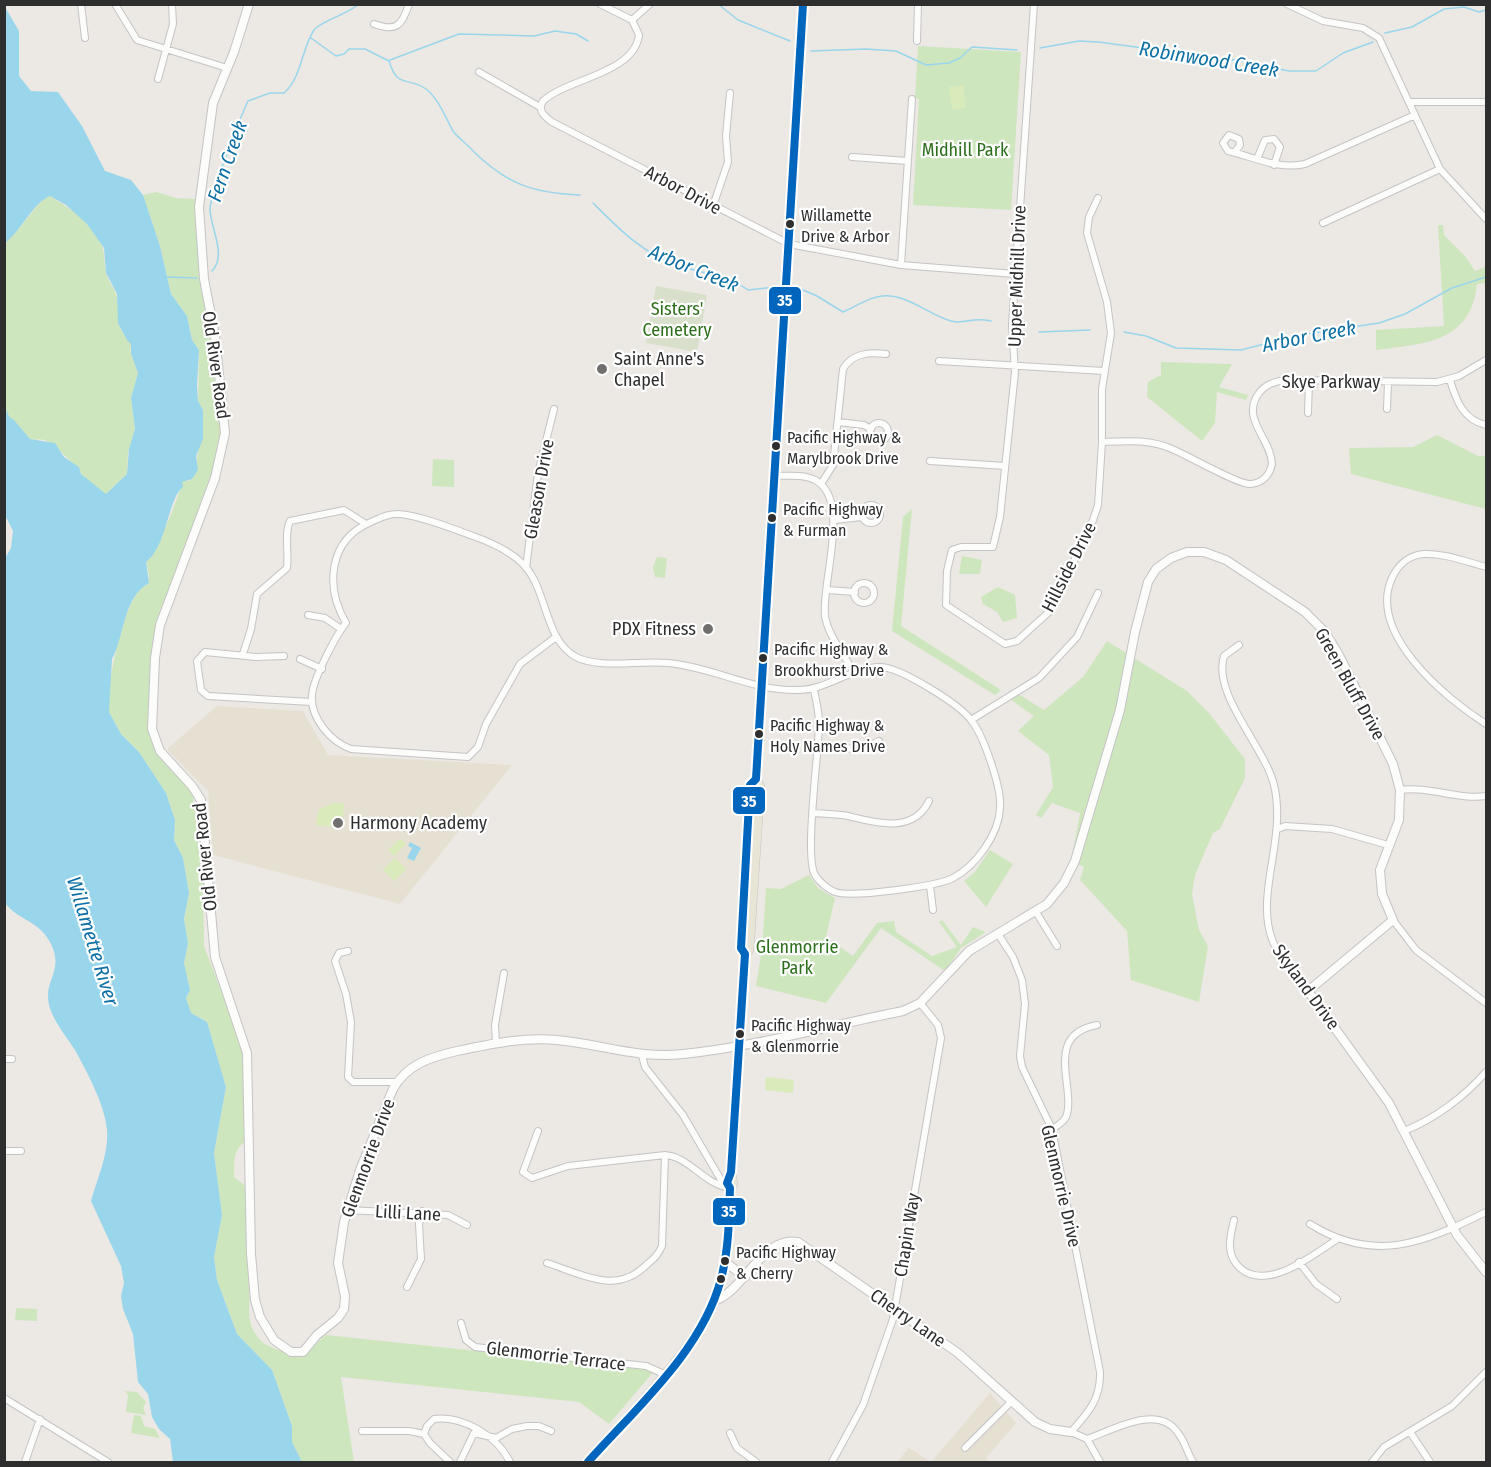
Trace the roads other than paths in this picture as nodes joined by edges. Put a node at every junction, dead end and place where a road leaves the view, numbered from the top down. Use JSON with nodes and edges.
{"nodes":[{"id":1,"x":81,"y":4,"type":"edge"},
{"id":2,"x":115,"y":4,"type":"edge"},
{"id":3,"x":172,"y":4,"type":"edge"},
{"id":4,"x":249,"y":4,"type":"edge"},
{"id":5,"x":409,"y":4,"type":"edge"},
{"id":6,"x":600,"y":4,"type":"edge"},
{"id":7,"x":650,"y":4,"type":"edge"},
{"id":8,"x":803,"y":4,"type":"edge"},
{"id":9,"x":918,"y":4,"type":"edge"},
{"id":10,"x":1034,"y":4,"type":"edge"},
{"id":11,"x":1287,"y":4,"type":"edge"},
{"id":12,"x":632,"y":20,"type":"junction"},
{"id":13,"x":374,"y":24,"type":"dead end"},
{"id":14,"x":85,"y":38,"type":"dead end"},
{"id":15,"x":917,"y":41,"type":"dead end"},
{"id":16,"x":166,"y":50,"type":"junction"},
{"id":17,"x":227,"y":68,"type":"junction"},
{"id":18,"x":479,"y":72,"type":"dead end"},
{"id":19,"x":158,"y":79,"type":"dead end"},
{"id":20,"x":730,"y":93,"type":"dead end"},
{"id":21,"x":912,"y":99,"type":"dead end"},
{"id":22,"x":1409,"y":102,"type":"junction"},
{"id":23,"x":1486,"y":102,"type":"edge"},
{"id":24,"x":540,"y":107,"type":"junction"},
{"id":25,"x":1415,"y":115,"type":"junction"},
{"id":26,"x":1235,"y":152,"type":"dead end"},
{"id":27,"x":852,"y":157,"type":"dead end"},
{"id":28,"x":1257,"y":159,"type":"junction"},
{"id":29,"x":908,"y":161,"type":"junction"},
{"id":30,"x":1274,"y":165,"type":"junction"},
{"id":31,"x":1440,"y":169,"type":"junction"},
{"id":32,"x":1098,"y":198,"type":"dead end"},
{"id":33,"x":713,"y":206,"type":"junction"},
{"id":34,"x":1486,"y":219,"type":"edge"},
{"id":35,"x":1323,"y":223,"type":"dead end"},
{"id":36,"x":789,"y":244,"type":"junction"},
{"id":37,"x":901,"y":265,"type":"junction"},
{"id":38,"x":1015,"y":274,"type":"junction"},
{"id":39,"x":886,"y":354,"type":"dead end"},
{"id":40,"x":1486,"y":360,"type":"edge"},
{"id":41,"x":939,"y":361,"type":"dead end"},
{"id":42,"x":1015,"y":365,"type":"junction"},
{"id":43,"x":1104,"y":371,"type":"junction"},
{"id":44,"x":1450,"y":380,"type":"junction"},
{"id":45,"x":1309,"y":381,"type":"junction"},
{"id":46,"x":1388,"y":382,"type":"junction"},
{"id":47,"x":554,"y":409,"type":"dead end"},
{"id":48,"x":1387,"y":410,"type":"dead end"},
{"id":49,"x":1308,"y":413,"type":"dead end"},
{"id":50,"x":838,"y":422,"type":"junction"},
{"id":51,"x":1486,"y":425,"type":"edge"},
{"id":52,"x":871,"y":429,"type":"dead end"},
{"id":53,"x":1102,"y":442,"type":"junction"},
{"id":54,"x":930,"y":460,"type":"dead end"},
{"id":55,"x":1005,"y":466,"type":"junction"},
{"id":56,"x":774,"y":476,"type":"junction"},
{"id":57,"x":821,"y":484,"type":"junction"},
{"id":58,"x":862,"y":518,"type":"dead end"},
{"id":59,"x":834,"y":520,"type":"junction"},
{"id":60,"x":366,"y":524,"type":"junction"},
{"id":61,"x":993,"y":547,"type":"joint"},
{"id":62,"x":1486,"y":567,"type":"edge"},
{"id":63,"x":526,"y":568,"type":"junction"},
{"id":64,"x":827,"y":590,"type":"junction"},
{"id":65,"x":855,"y":592,"type":"dead end"},
{"id":66,"x":1098,"y":593,"type":"dead end"},
{"id":67,"x":308,"y":615,"type":"dead end"},
{"id":68,"x":341,"y":629,"type":"junction"},
{"id":69,"x":556,"y":636,"type":"junction"},
{"id":70,"x":1239,"y":645,"type":"dead end"},
{"id":71,"x":243,"y":654,"type":"junction"},
{"id":72,"x":284,"y":656,"type":"dead end"},
{"id":73,"x":300,"y":659,"type":"dead end"},
{"id":74,"x":322,"y":669,"type":"junction"},
{"id":75,"x":854,"y":673,"type":"junction"},
{"id":76,"x":761,"y":687,"type":"junction"},
{"id":77,"x":814,"y":690,"type":"junction"},
{"id":78,"x":312,"y":702,"type":"junction"},
{"id":79,"x":971,"y":720,"type":"junction"},
{"id":80,"x":1486,"y":724,"type":"edge"},
{"id":81,"x":879,"y":741,"type":"dead end"},
{"id":82,"x":817,"y":747,"type":"junction"},
{"id":83,"x":1401,"y":789,"type":"junction"},
{"id":84,"x":1486,"y":796,"type":"edge"},
{"id":85,"x":929,"y":801,"type":"dead end"},
{"id":86,"x":814,"y":813,"type":"junction"},
{"id":87,"x":1278,"y":829,"type":"junction"},
{"id":88,"x":1388,"y":845,"type":"junction"},
{"id":89,"x":930,"y":886,"type":"junction"},
{"id":90,"x":933,"y":910,"type":"dead end"},
{"id":91,"x":1036,"y":912,"type":"junction"},
{"id":92,"x":1393,"y":920,"type":"junction"},
{"id":93,"x":999,"y":934,"type":"junction"},
{"id":94,"x":1058,"y":946,"type":"dead end"},
{"id":95,"x":348,"y":951,"type":"dead end"},
{"id":96,"x":504,"y":973,"type":"dead end"},
{"id":97,"x":1308,"y":991,"type":"junction"},
{"id":98,"x":920,"y":1003,"type":"junction"},
{"id":99,"x":1486,"y":1003,"type":"edge"},
{"id":100,"x":1097,"y":1025,"type":"dead end"},
{"id":101,"x":496,"y":1043,"type":"junction"},
{"id":102,"x":739,"y":1044,"type":"junction"},
{"id":103,"x":642,"y":1055,"type":"junction"},
{"id":104,"x":4,"y":1059,"type":"edge"},
{"id":105,"x":12,"y":1059,"type":"dead end"},
{"id":106,"x":1486,"y":1072,"type":"edge"},
{"id":107,"x":397,"y":1082,"type":"junction"},
{"id":108,"x":1052,"y":1129,"type":"junction"},
{"id":109,"x":538,"y":1131,"type":"dead end"},
{"id":110,"x":1404,"y":1131,"type":"junction"},
{"id":111,"x":4,"y":1151,"type":"edge"},
{"id":112,"x":21,"y":1152,"type":"dead end"},
{"id":113,"x":665,"y":1155,"type":"junction"},
{"id":114,"x":730,"y":1188,"type":"junction"},
{"id":115,"x":347,"y":1210,"type":"junction"},
{"id":116,"x":422,"y":1211,"type":"junction"},
{"id":117,"x":1486,"y":1212,"type":"edge"},
{"id":118,"x":1234,"y":1220,"type":"dead end"},
{"id":119,"x":1310,"y":1224,"type":"dead end"},
{"id":120,"x":467,"y":1225,"type":"dead end"},
{"id":121,"x":1453,"y":1228,"type":"junction"},
{"id":122,"x":1336,"y":1240,"type":"junction"},
{"id":123,"x":725,"y":1262,"type":"junction"},
{"id":124,"x":1299,"y":1262,"type":"junction"},
{"id":125,"x":547,"y":1263,"type":"dead end"},
{"id":126,"x":1486,"y":1272,"type":"edge"},
{"id":127,"x":745,"y":1277,"type":"junction"},
{"id":128,"x":407,"y":1287,"type":"dead end"},
{"id":129,"x":1337,"y":1299,"type":"dead end"},
{"id":130,"x":714,"y":1301,"type":"junction"},
{"id":131,"x":896,"y":1310,"type":"junction"},
{"id":132,"x":461,"y":1323,"type":"dead end"},
{"id":133,"x":291,"y":1352,"type":"joint"},
{"id":134,"x":1486,"y":1372,"type":"edge"},
{"id":135,"x":664,"y":1374,"type":"junction"},
{"id":136,"x":4,"y":1398,"type":"edge"},
{"id":137,"x":1011,"y":1402,"type":"junction"},
{"id":138,"x":40,"y":1419,"type":"junction"},
{"id":139,"x":362,"y":1431,"type":"dead end"},
{"id":140,"x":551,"y":1431,"type":"dead end"},
{"id":141,"x":1071,"y":1432,"type":"junction"},
{"id":142,"x":1410,"y":1432,"type":"junction"},
{"id":143,"x":730,"y":1433,"type":"dead end"},
{"id":144,"x":424,"y":1434,"type":"junction"},
{"id":145,"x":488,"y":1436,"type":"junction"},
{"id":146,"x":1087,"y":1439,"type":"junction"},
{"id":147,"x":965,"y":1448,"type":"dead end"},
{"id":148,"x":25,"y":1462,"type":"edge"},
{"id":149,"x":108,"y":1462,"type":"edge"},
{"id":150,"x":450,"y":1462,"type":"edge"},
{"id":151,"x":460,"y":1462,"type":"edge"},
{"id":152,"x":510,"y":1462,"type":"edge"},
{"id":153,"x":588,"y":1462,"type":"edge"},
{"id":154,"x":756,"y":1462,"type":"edge"},
{"id":155,"x":832,"y":1462,"type":"edge"},
{"id":156,"x":1100,"y":1462,"type":"edge"},
{"id":157,"x":1192,"y":1462,"type":"edge"},
{"id":158,"x":1372,"y":1462,"type":"edge"},
{"id":159,"x":1430,"y":1462,"type":"edge"}],
"edges":[{"from":1,"to":14,"type":"street"},
{"from":2,"to":16,"type":"street"},
{"from":3,"to":16,"type":"street"},
{"from":4,"to":17,"type":"street","name":"Old River Road"},
{"from":5,"to":13,"type":"street"},
{"from":6,"to":12,"type":"street"},
{"from":7,"to":12,"type":"street"},
{"from":8,"to":36,"type":"main road"},
{"from":9,"to":15,"type":"street"},
{"from":10,"to":38,"type":"street","name":"Upper Midhill Drive"},
{"from":11,"to":22,"type":"street"},
{"from":12,"to":24,"type":"street"},
{"from":16,"to":17,"type":"street"},
{"from":16,"to":19,"type":"street"},
{"from":17,"to":133,"type":"street","name":"Old River Road"},
{"from":18,"to":24,"type":"street","name":"Arbor Drive"},
{"from":20,"to":33,"type":"street"},
{"from":21,"to":29,"type":"street"},
{"from":22,"to":23,"type":"street"},
{"from":22,"to":25,"type":"street"},
{"from":24,"to":33,"type":"street","name":"Arbor Drive"},
{"from":25,"to":30,"type":"street"},
{"from":25,"to":31,"type":"street"},
{"from":26,"to":28,"type":"street"},
{"from":27,"to":29,"type":"street"},
{"from":28,"to":30,"type":"street"},
{"from":28,"to":30,"type":"street"},
{"from":29,"to":37,"type":"street"},
{"from":31,"to":34,"type":"street"},
{"from":31,"to":35,"type":"street"},
{"from":32,"to":43,"type":"street","name":"Hillside Drive"},
{"from":33,"to":36,"type":"street","name":"Arbor Drive"},
{"from":36,"to":37,"type":"street","name":"Arbor Drive"},
{"from":36,"to":56,"type":"main road"},
{"from":37,"to":38,"type":"street","name":"Arbor Drive"},
{"from":38,"to":42,"type":"street","name":"Upper Midhill Drive"},
{"from":39,"to":50,"type":"street"},
{"from":40,"to":44,"type":"street","name":"Skye Parkway"},
{"from":41,"to":42,"type":"street"},
{"from":42,"to":43,"type":"street"},
{"from":42,"to":55,"type":"street","name":"Upper Midhill Drive"},
{"from":43,"to":53,"type":"street","name":"Hillside Drive"},
{"from":44,"to":46,"type":"street","name":"Skye Parkway"},
{"from":44,"to":51,"type":"street"},
{"from":45,"to":46,"type":"street","name":"Skye Parkway"},
{"from":45,"to":49,"type":"street"},
{"from":45,"to":53,"type":"street","name":"Skye Parkway"},
{"from":46,"to":48,"type":"street"},
{"from":47,"to":63,"type":"street","name":"Gleason Drive"},
{"from":50,"to":52,"type":"street"},
{"from":50,"to":57,"type":"street"},
{"from":53,"to":61,"type":"street","name":"Hillside Drive"},
{"from":54,"to":55,"type":"street"},
{"from":55,"to":61,"type":"street","name":"Upper Midhill Drive"},
{"from":56,"to":57,"type":"street"},
{"from":56,"to":76,"type":"main road"},
{"from":57,"to":59,"type":"street"},
{"from":58,"to":59,"type":"street"},
{"from":59,"to":64,"type":"street"},
{"from":60,"to":63,"type":"street"},
{"from":60,"to":68,"type":"street"},
{"from":60,"to":71,"type":"street"},
{"from":62,"to":80,"type":"street"},
{"from":63,"to":69,"type":"street"},
{"from":64,"to":65,"type":"street"},
{"from":64,"to":75,"type":"street"},
{"from":66,"to":79,"type":"street"},
{"from":67,"to":68,"type":"street"},
{"from":68,"to":74,"type":"street"},
{"from":69,"to":76,"type":"street"},
{"from":69,"to":78,"type":"street"},
{"from":70,"to":87,"type":"street","name":"Skyland Drive"},
{"from":71,"to":72,"type":"street"},
{"from":71,"to":78,"type":"street"},
{"from":73,"to":74,"type":"street"},
{"from":74,"to":78,"type":"street"},
{"from":75,"to":77,"type":"street"},
{"from":75,"to":79,"type":"street"},
{"from":76,"to":77,"type":"street"},
{"from":76,"to":102,"type":"main road"},
{"from":77,"to":82,"type":"street"},
{"from":79,"to":89,"type":"street"},
{"from":81,"to":82,"type":"street"},
{"from":82,"to":86,"type":"street"},
{"from":83,"to":84,"type":"street"},
{"from":83,"to":88,"type":"street","name":"Green Bluff Drive"},
{"from":83,"to":91,"type":"street","name":"Green Bluff Drive"},
{"from":85,"to":86,"type":"street"},
{"from":86,"to":89,"type":"street"},
{"from":87,"to":88,"type":"street"},
{"from":87,"to":97,"type":"street","name":"Skyland Drive"},
{"from":88,"to":92,"type":"street","name":"Green Bluff Drive"},
{"from":89,"to":90,"type":"street"},
{"from":91,"to":93,"type":"street","name":"Green Bluff Drive"},
{"from":91,"to":94,"type":"street"},
{"from":92,"to":97,"type":"street"},
{"from":92,"to":99,"type":"street","name":"Green Bluff Drive"},
{"from":93,"to":98,"type":"street","name":"Glenmorrie Drive"},
{"from":93,"to":108,"type":"street","name":"Glenmorrie Drive"},
{"from":95,"to":107,"type":"street"},
{"from":96,"to":101,"type":"street"},
{"from":97,"to":110,"type":"street","name":"Skyland Drive"},
{"from":98,"to":102,"type":"street","name":"Glenmorrie Drive"},
{"from":98,"to":131,"type":"street","name":"Chapin Way"},
{"from":100,"to":108,"type":"street"},
{"from":101,"to":103,"type":"street","name":"Glenmorrie Drive"},
{"from":101,"to":107,"type":"street","name":"Glenmorrie Drive"},
{"from":102,"to":103,"type":"street","name":"Glenmorrie Drive"},
{"from":102,"to":114,"type":"main road"},
{"from":103,"to":114,"type":"street"},
{"from":104,"to":105,"type":"street"},
{"from":106,"to":110,"type":"street"},
{"from":107,"to":115,"type":"street","name":"Glenmorrie Drive"},
{"from":108,"to":141,"type":"street","name":"Glenmorrie Drive"},
{"from":109,"to":113,"type":"street"},
{"from":110,"to":121,"type":"street","name":"Skyland Drive"},
{"from":111,"to":112,"type":"street"},
{"from":113,"to":114,"type":"street"},
{"from":113,"to":125,"type":"street"},
{"from":114,"to":123,"type":"main road"},
{"from":115,"to":116,"type":"street","name":"Lilli Lane"},
{"from":115,"to":133,"type":"street","name":"Glenmorrie Drive"},
{"from":116,"to":120,"type":"street","name":"Lilli Lane"},
{"from":116,"to":128,"type":"street"},
{"from":117,"to":121,"type":"street"},
{"from":118,"to":124,"type":"street"},
{"from":119,"to":122,"type":"street"},
{"from":121,"to":122,"type":"street"},
{"from":121,"to":126,"type":"street","name":"Skyland Drive"},
{"from":122,"to":124,"type":"street"},
{"from":123,"to":127,"type":"street"},
{"from":123,"to":130,"type":"main road"},
{"from":124,"to":129,"type":"street"},
{"from":127,"to":130,"type":"street","name":"Cherry Lane"},
{"from":127,"to":131,"type":"street","name":"Cherry Lane"},
{"from":130,"to":135,"type":"main road"},
{"from":131,"to":137,"type":"street","name":"Cherry Lane"},
{"from":131,"to":155,"type":"street","name":"Chapin Way"},
{"from":132,"to":135,"type":"street","name":"Glenmorrie Terrace"},
{"from":134,"to":142,"type":"street"},
{"from":135,"to":153,"type":"main road"},
{"from":136,"to":138,"type":"street"},
{"from":137,"to":141,"type":"street","name":"Cherry Lane"},
{"from":137,"to":147,"type":"street"},
{"from":138,"to":148,"type":"street"},
{"from":138,"to":149,"type":"street"},
{"from":139,"to":144,"type":"street"},
{"from":140,"to":145,"type":"street"},
{"from":141,"to":146,"type":"street"},
{"from":142,"to":158,"type":"street"},
{"from":142,"to":159,"type":"street"},
{"from":143,"to":154,"type":"street"},
{"from":144,"to":145,"type":"street"},
{"from":144,"to":150,"type":"street"},
{"from":145,"to":151,"type":"street"},
{"from":145,"to":152,"type":"street"},
{"from":146,"to":156,"type":"street"},
{"from":146,"to":157,"type":"street"}]}
